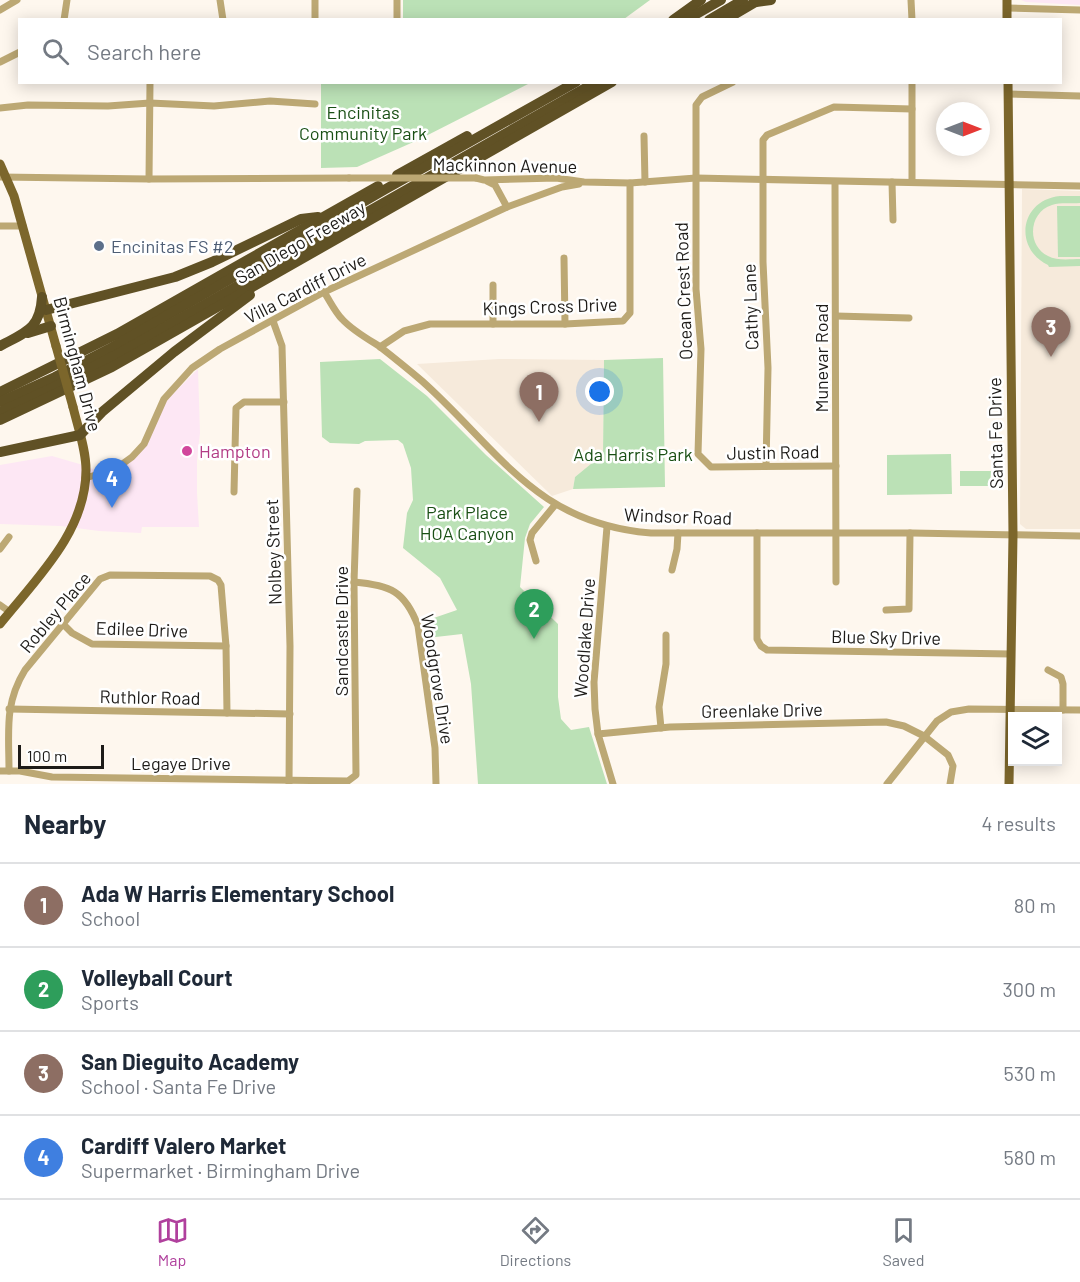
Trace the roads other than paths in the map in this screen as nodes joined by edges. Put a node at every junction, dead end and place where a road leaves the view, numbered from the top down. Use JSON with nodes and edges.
{"nodes":[{"id":1,"x":17,"y":0,"type":"edge"},
{"id":2,"x":67,"y":0,"type":"edge"},
{"id":3,"x":220,"y":0,"type":"edge"},
{"id":4,"x":315,"y":0,"type":"edge"},
{"id":5,"x":397,"y":0,"type":"edge"},
{"id":6,"x":701,"y":0,"type":"edge"},
{"id":7,"x":711,"y":0,"type":"edge"},
{"id":8,"x":721,"y":0,"type":"edge"},
{"id":9,"x":743,"y":0,"type":"edge"},
{"id":10,"x":771,"y":0,"type":"edge"},
{"id":11,"x":911,"y":0,"type":"edge"},
{"id":12,"x":758,"y":1,"type":"edge"},
{"id":13,"x":1007,"y":4,"type":"edge"},
{"id":14,"x":1080,"y":9,"type":"edge"},
{"id":15,"x":0,"y":10,"type":"edge"},
{"id":16,"x":64,"y":18,"type":"edge"},
{"id":17,"x":223,"y":18,"type":"edge"},
{"id":18,"x":315,"y":18,"type":"edge"},
{"id":19,"x":397,"y":18,"type":"edge"},
{"id":20,"x":678,"y":18,"type":"edge"},
{"id":21,"x":679,"y":18,"type":"edge"},
{"id":22,"x":690,"y":18,"type":"edge"},
{"id":23,"x":712,"y":18,"type":"edge"},
{"id":24,"x":728,"y":18,"type":"edge"},
{"id":25,"x":912,"y":18,"type":"edge"},
{"id":26,"x":18,"y":53,"type":"edge"},
{"id":27,"x":0,"y":62,"type":"edge"},
{"id":28,"x":150,"y":84,"type":"edge"},
{"id":29,"x":560,"y":84,"type":"edge"},
{"id":30,"x":572,"y":84,"type":"edge"},
{"id":31,"x":592,"y":84,"type":"edge"},
{"id":32,"x":609,"y":84,"type":"edge"},
{"id":33,"x":729,"y":84,"type":"edge"},
{"id":34,"x":912,"y":84,"type":"edge"},
{"id":35,"x":1008,"y":84,"type":"edge"},
{"id":36,"x":1008,"y":94,"type":"junction"},
{"id":37,"x":1080,"y":96,"type":"edge"},
{"id":38,"x":150,"y":104,"type":"junction"},
{"id":39,"x":315,"y":104,"type":"dead end"},
{"id":40,"x":0,"y":108,"type":"edge"},
{"id":41,"x":912,"y":109,"type":"junction"},
{"id":42,"x":644,"y":136,"type":"dead end"},
{"id":43,"x":0,"y":164,"type":"edge"},
{"id":44,"x":4,"y":177,"type":"edge"},
{"id":45,"x":696,"y":178,"type":"junction"},
{"id":46,"x":149,"y":179,"type":"junction"},
{"id":47,"x":764,"y":179,"type":"junction"},
{"id":48,"x":484,"y":180,"type":"junction"},
{"id":49,"x":584,"y":182,"type":"junction"},
{"id":50,"x":645,"y":182,"type":"junction"},
{"id":51,"x":835,"y":182,"type":"junction"},
{"id":52,"x":892,"y":182,"type":"junction"},
{"id":53,"x":912,"y":182,"type":"junction"},
{"id":54,"x":630,"y":183,"type":"junction"},
{"id":55,"x":1009,"y":184,"type":"junction"},
{"id":56,"x":1080,"y":186,"type":"edge"},
{"id":57,"x":507,"y":207,"type":"junction"},
{"id":58,"x":324,"y":216,"type":"junction"},
{"id":59,"x":893,"y":220,"type":"dead end"},
{"id":60,"x":23,"y":226,"type":"junction"},
{"id":61,"x":1,"y":229,"type":"edge"},
{"id":62,"x":564,"y":258,"type":"dead end"},
{"id":63,"x":284,"y":270,"type":"junction"},
{"id":64,"x":493,"y":285,"type":"dead end"},
{"id":65,"x":324,"y":292,"type":"junction"},
{"id":66,"x":42,"y":297,"type":"junction"},
{"id":67,"x":46,"y":310,"type":"junction"},
{"id":68,"x":836,"y":316,"type":"junction"},
{"id":69,"x":909,"y":318,"type":"dead end"},
{"id":70,"x":273,"y":321,"type":"junction"},
{"id":71,"x":493,"y":324,"type":"junction"},
{"id":72,"x":565,"y":324,"type":"junction"},
{"id":73,"x":51,"y":326,"type":"junction"},
{"id":74,"x":22,"y":334,"type":"junction"},
{"id":75,"x":0,"y":346,"type":"edge"},
{"id":76,"x":380,"y":347,"type":"junction"},
{"id":77,"x":0,"y":392,"type":"edge"},
{"id":78,"x":0,"y":402,"type":"edge"},
{"id":79,"x":284,"y":402,"type":"junction"},
{"id":80,"x":0,"y":412,"type":"edge"},
{"id":81,"x":0,"y":420,"type":"edge"},
{"id":82,"x":80,"y":435,"type":"junction"},
{"id":83,"x":0,"y":452,"type":"edge"},
{"id":84,"x":766,"y":466,"type":"junction"},
{"id":85,"x":836,"y":466,"type":"junction"},
{"id":86,"x":711,"y":467,"type":"joint"},
{"id":87,"x":85,"y":478,"type":"junction"},
{"id":88,"x":357,"y":491,"type":"dead end"},
{"id":89,"x":234,"y":492,"type":"dead end"},
{"id":90,"x":555,"y":505,"type":"junction"},
{"id":91,"x":608,"y":527,"type":"junction"},
{"id":92,"x":678,"y":534,"type":"junction"},
{"id":93,"x":757,"y":534,"type":"junction"},
{"id":94,"x":837,"y":534,"type":"junction"},
{"id":95,"x":910,"y":534,"type":"junction"},
{"id":96,"x":1013,"y":535,"type":"junction"},
{"id":97,"x":1080,"y":536,"type":"edge"},
{"id":98,"x":9,"y":537,"type":"dead end"},
{"id":99,"x":0,"y":549,"type":"edge"},
{"id":100,"x":536,"y":561,"type":"dead end"},
{"id":101,"x":672,"y":570,"type":"dead end"},
{"id":102,"x":354,"y":582,"type":"junction"},
{"id":103,"x":836,"y":582,"type":"dead end"},
{"id":104,"x":0,"y":604,"type":"edge"},
{"id":105,"x":886,"y":610,"type":"dead end"},
{"id":106,"x":10,"y":612,"type":"junction"},
{"id":107,"x":0,"y":624,"type":"edge"},
{"id":108,"x":63,"y":624,"type":"junction"},
{"id":109,"x":666,"y":635,"type":"dead end"},
{"id":110,"x":226,"y":646,"type":"junction"},
{"id":111,"x":1011,"y":654,"type":"junction"},
{"id":112,"x":1048,"y":670,"type":"dead end"},
{"id":113,"x":9,"y":709,"type":"junction"},
{"id":114,"x":1010,"y":709,"type":"junction"},
{"id":115,"x":1063,"y":710,"type":"junction"},
{"id":116,"x":1080,"y":710,"type":"edge"},
{"id":117,"x":228,"y":713,"type":"junction"},
{"id":118,"x":290,"y":714,"type":"junction"},
{"id":119,"x":661,"y":728,"type":"junction"},
{"id":120,"x":598,"y":735,"type":"junction"},
{"id":121,"x":924,"y":736,"type":"junction"},
{"id":122,"x":0,"y":771,"type":"edge"},
{"id":123,"x":9,"y":771,"type":"junction"},
{"id":124,"x":357,"y":771,"type":"joint"},
{"id":125,"x":289,"y":782,"type":"edge"},
{"id":126,"x":436,"y":784,"type":"edge"},
{"id":127,"x":613,"y":784,"type":"edge"},
{"id":128,"x":887,"y":784,"type":"edge"},
{"id":129,"x":950,"y":784,"type":"edge"},
{"id":130,"x":1009,"y":784,"type":"edge"}],
"edges":[{"from":1,"to":15,"type":"street"},
{"from":2,"to":16,"type":"street"},
{"from":3,"to":17,"type":"street"},
{"from":4,"to":18,"type":"street"},
{"from":5,"to":19,"type":"street"},
{"from":6,"to":20,"type":"highway"},
{"from":7,"to":21,"type":"highway"},
{"from":8,"to":22,"type":"highway"},
{"from":9,"to":23,"type":"highway"},
{"from":10,"to":12,"type":"highway"},
{"from":11,"to":25,"type":"street"},
{"from":12,"to":24,"type":"highway"},
{"from":13,"to":14,"type":"street"},
{"from":26,"to":27,"type":"street"},
{"from":28,"to":38,"type":"street"},
{"from":29,"to":58,"type":"highway","name":"San Diego Freeway"},
{"from":30,"to":78,"type":"highway"},
{"from":31,"to":80,"type":"highway"},
{"from":32,"to":63,"type":"highway","name":"San Diego Freeway"},
{"from":33,"to":45,"type":"street","name":"Ocean Crest Road"},
{"from":34,"to":41,"type":"street"},
{"from":35,"to":36,"type":"main road","name":"Santa Fe Drive"},
{"from":36,"to":37,"type":"street"},
{"from":36,"to":55,"type":"main road","name":"Santa Fe Drive"},
{"from":38,"to":39,"type":"street"},
{"from":38,"to":40,"type":"street"},
{"from":38,"to":46,"type":"street"},
{"from":41,"to":47,"type":"street","name":"Cathy Lane"},
{"from":41,"to":53,"type":"street"},
{"from":42,"to":50,"type":"street"},
{"from":43,"to":44,"type":"main road","name":"Birmingham Drive"},
{"from":44,"to":46,"type":"street","name":"Mackinnon Avenue"},
{"from":44,"to":60,"type":"main road","name":"Birmingham Drive"},
{"from":45,"to":47,"type":"street","name":"Mackinnon Avenue"},
{"from":45,"to":50,"type":"street","name":"Mackinnon Avenue"},
{"from":45,"to":86,"type":"street","name":"Ocean Crest Road"},
{"from":46,"to":48,"type":"street","name":"Mackinnon Avenue","bridge":true},
{"from":47,"to":51,"type":"street","name":"Mackinnon Avenue"},
{"from":47,"to":84,"type":"street","name":"Cathy Lane"},
{"from":48,"to":49,"type":"street","name":"Mackinnon Avenue"},
{"from":48,"to":57,"type":"street"},
{"from":49,"to":54,"type":"street","name":"Mackinnon Avenue"},
{"from":49,"to":57,"type":"street","name":"Villa Cardiff Drive"},
{"from":50,"to":54,"type":"street","name":"Mackinnon Avenue"},
{"from":51,"to":52,"type":"street","name":"Mackinnon Avenue"},
{"from":51,"to":68,"type":"street","name":"Munevar Road"},
{"from":52,"to":53,"type":"street","name":"Mackinnon Avenue"},
{"from":52,"to":59,"type":"street"},
{"from":53,"to":55,"type":"street","name":"Mackinnon Avenue"},
{"from":54,"to":72,"type":"street","name":"Kings Cross Drive"},
{"from":55,"to":56,"type":"street","name":"Mackinnon Avenue"},
{"from":55,"to":96,"type":"main road","name":"Santa Fe Drive"},
{"from":57,"to":65,"type":"street","name":"Villa Cardiff Drive"},
{"from":58,"to":67,"type":"highway"},
{"from":58,"to":77,"type":"highway","name":"San Diego Freeway"},
{"from":60,"to":61,"type":"street"},
{"from":60,"to":66,"type":"main road","name":"Birmingham Drive"},
{"from":62,"to":72,"type":"street"},
{"from":63,"to":81,"type":"highway","name":"San Diego Freeway"},
{"from":63,"to":82,"type":"highway"},
{"from":64,"to":71,"type":"street"},
{"from":65,"to":70,"type":"street","name":"Villa Cardiff Drive"},
{"from":65,"to":76,"type":"street","name":"Windsor Road"},
{"from":66,"to":67,"type":"main road","name":"Birmingham Drive"},
{"from":66,"to":74,"type":"highway"},
{"from":67,"to":73,"type":"main road","name":"Birmingham Drive"},
{"from":68,"to":69,"type":"street"},
{"from":68,"to":85,"type":"street","name":"Munevar Road"},
{"from":70,"to":79,"type":"street","name":"Nolbey Street"},
{"from":70,"to":87,"type":"street","name":"Villa Cardiff Drive"},
{"from":71,"to":72,"type":"street","name":"Kings Cross Drive"},
{"from":71,"to":76,"type":"street","name":"Kings Cross Drive"},
{"from":73,"to":74,"type":"highway"},
{"from":73,"to":82,"type":"main road","name":"Birmingham Drive","bridge":true},
{"from":74,"to":75,"type":"highway"},
{"from":76,"to":90,"type":"street","name":"Windsor Road"},
{"from":79,"to":89,"type":"street"},
{"from":79,"to":118,"type":"street","name":"Nolbey Street"},
{"from":82,"to":83,"type":"highway"},
{"from":82,"to":87,"type":"main road","name":"Birmingham Drive"},
{"from":84,"to":85,"type":"street","name":"Justin Road"},
{"from":84,"to":86,"type":"street","name":"Justin Road"},
{"from":85,"to":94,"type":"street","name":"Munevar Road"},
{"from":87,"to":106,"type":"main road","name":"Birmingham Drive"},
{"from":88,"to":102,"type":"street","name":"Sandcastle Drive"},
{"from":90,"to":91,"type":"street","name":"Windsor Road"},
{"from":90,"to":100,"type":"street"},
{"from":91,"to":92,"type":"street","name":"Windsor Road"},
{"from":91,"to":120,"type":"street","name":"Woodlake Drive"},
{"from":92,"to":93,"type":"street","name":"Windsor Road"},
{"from":92,"to":101,"type":"street"},
{"from":93,"to":94,"type":"street","name":"Windsor Road"},
{"from":93,"to":111,"type":"street","name":"Blue Sky Drive"},
{"from":94,"to":95,"type":"street","name":"Windsor Road"},
{"from":94,"to":103,"type":"street","name":"Munevar Road"},
{"from":95,"to":96,"type":"street","name":"Windsor Road"},
{"from":95,"to":105,"type":"street"},
{"from":96,"to":97,"type":"street","name":"Windsor Road"},
{"from":96,"to":111,"type":"main road","name":"Santa Fe Drive"},
{"from":98,"to":99,"type":"street"},
{"from":102,"to":124,"type":"street","name":"Sandcastle Drive"},
{"from":102,"to":126,"type":"street","name":"Woodgrove Drive"},
{"from":104,"to":106,"type":"street"},
{"from":106,"to":107,"type":"main road","name":"Birmingham Drive"},
{"from":108,"to":110,"type":"street","name":"Edilee Drive"},
{"from":108,"to":110,"type":"street","name":"Robley Place"},
{"from":108,"to":113,"type":"street","name":"Robley Place"},
{"from":109,"to":119,"type":"street"},
{"from":110,"to":117,"type":"street"},
{"from":111,"to":114,"type":"main road","name":"Santa Fe Drive"},
{"from":112,"to":115,"type":"street"},
{"from":113,"to":117,"type":"street","name":"Ruthlor Road"},
{"from":113,"to":123,"type":"street","name":"Robley Place"},
{"from":114,"to":115,"type":"street"},
{"from":114,"to":121,"type":"street"},
{"from":114,"to":130,"type":"main road","name":"Santa Fe Drive"},
{"from":115,"to":116,"type":"street"},
{"from":117,"to":118,"type":"street","name":"Ruthlor Road"},
{"from":118,"to":125,"type":"street","name":"Nolbey Street"},
{"from":119,"to":120,"type":"street","name":"Greenlake Drive"},
{"from":119,"to":121,"type":"street","name":"Greenlake Drive"},
{"from":120,"to":127,"type":"street","name":"Woodlake Drive"},
{"from":121,"to":128,"type":"street"},
{"from":121,"to":129,"type":"street","name":"Greenlake Drive"},
{"from":122,"to":123,"type":"street","name":"Legaye Drive"},
{"from":123,"to":125,"type":"street","name":"Legaye Drive"},
{"from":124,"to":125,"type":"street","name":"Legaye Drive"}]}
